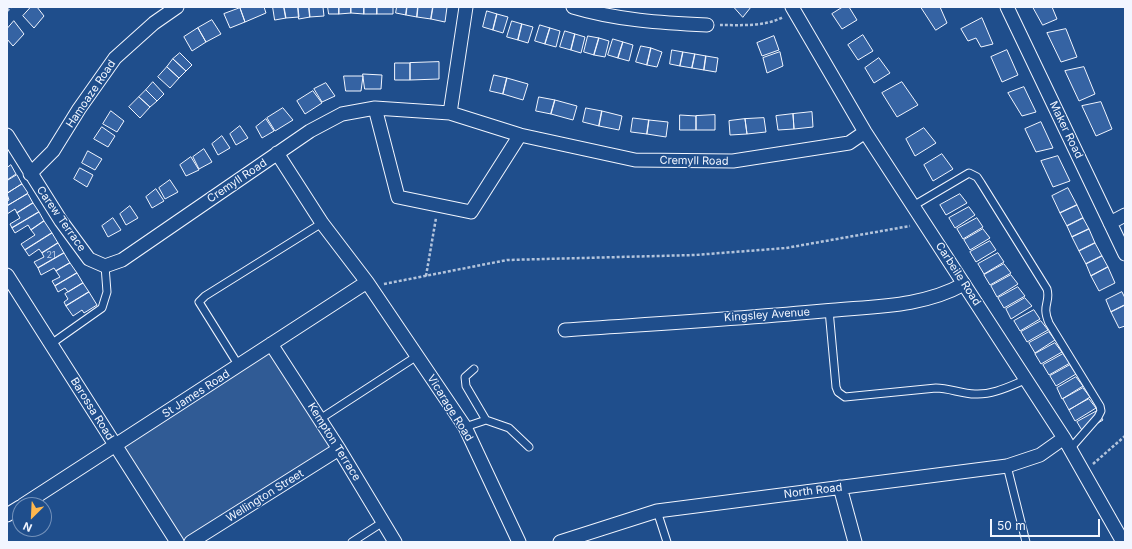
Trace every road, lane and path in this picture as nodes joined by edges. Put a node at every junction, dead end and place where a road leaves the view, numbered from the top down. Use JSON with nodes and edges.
{"nodes":[{"id":1,"x":11,"y":7,"type":"edge"},
{"id":2,"x":177,"y":7,"type":"edge"},
{"id":3,"x":466,"y":7,"type":"edge"},
{"id":4,"x":573,"y":7,"type":"edge"},
{"id":5,"x":1007,"y":7,"type":"edge"},
{"id":6,"x":793,"y":9,"type":"edge"},
{"id":7,"x":7,"y":11,"type":"edge"},
{"id":8,"x":707,"y":25,"type":"joint"},
{"id":9,"x":375,"y":108,"type":"junction"},
{"id":10,"x":450,"y":113,"type":"junction"},
{"id":11,"x":865,"y":132,"type":"junction"},
{"id":12,"x":7,"y":135,"type":"edge"},
{"id":13,"x":520,"y":135,"type":"junction"},
{"id":14,"x":277,"y":153,"type":"junction"},
{"id":15,"x":30,"y":174,"type":"junction"},
{"id":16,"x":438,"y":205,"type":"junction"},
{"id":17,"x":912,"y":206,"type":"junction"},
{"id":18,"x":1125,"y":215,"type":"edge"},
{"id":19,"x":322,"y":223,"type":"junction"},
{"id":20,"x":1110,"y":223,"type":"junction"},
{"id":21,"x":925,"y":224,"type":"junction"},
{"id":22,"x":1125,"y":254,"type":"edge"},
{"id":23,"x":105,"y":266,"type":"junction"},
{"id":24,"x":7,"y":275,"type":"edge"},
{"id":25,"x":426,"y":276,"type":"junction"},
{"id":26,"x":964,"y":284,"type":"junction"},
{"id":27,"x":370,"y":287,"type":"junction"},
{"id":28,"x":829,"y":310,"type":"junction"},
{"id":29,"x":566,"y":330,"type":"dead end"},
{"id":30,"x":51,"y":344,"type":"junction"},
{"id":31,"x":271,"y":344,"type":"junction"},
{"id":32,"x":417,"y":356,"type":"junction"},
{"id":33,"x":239,"y":366,"type":"junction"},
{"id":34,"x":474,"y":369,"type":"dead end"},
{"id":35,"x":1026,"y":380,"type":"junction"},
{"id":36,"x":320,"y":419,"type":"junction"},
{"id":37,"x":486,"y":420,"type":"junction"},
{"id":38,"x":465,"y":427,"type":"junction"},
{"id":39,"x":1125,"y":436,"type":"edge"},
{"id":40,"x":1067,"y":443,"type":"junction"},
{"id":41,"x":115,"y":446,"type":"junction"},
{"id":42,"x":529,"y":447,"type":"dead end"},
{"id":43,"x":339,"y":449,"type":"junction"},
{"id":44,"x":1007,"y":466,"type":"junction"},
{"id":45,"x":1083,"y":472,"type":"junction"},
{"id":46,"x":840,"y":487,"type":"junction"},
{"id":47,"x":35,"y":497,"type":"edge"},
{"id":48,"x":657,"y":511,"type":"junction"},
{"id":49,"x":383,"y":522,"type":"junction"},
{"id":50,"x":576,"y":539,"type":"edge"},
{"id":51,"x":177,"y":542,"type":"edge"},
{"id":52,"x":192,"y":542,"type":"edge"},
{"id":53,"x":352,"y":542,"type":"edge"},
{"id":54,"x":396,"y":542,"type":"edge"},
{"id":55,"x":519,"y":542,"type":"edge"},
{"id":56,"x":560,"y":542,"type":"edge"},
{"id":57,"x":667,"y":542,"type":"edge"},
{"id":58,"x":855,"y":542,"type":"edge"},
{"id":59,"x":1026,"y":542,"type":"edge"},
{"id":60,"x":1123,"y":542,"type":"edge"}],
"edges":[{"from":1,"to":7,"type":"path"},
{"from":2,"to":15,"type":"street","name":"Hamoaze Road"},
{"from":3,"to":10,"type":"street"},
{"from":4,"to":8,"type":"street"},
{"from":5,"to":20,"type":"street","name":"Maker Road"},
{"from":6,"to":8,"type":"path"},
{"from":6,"to":11,"type":"street","name":"Carbeile Road"},
{"from":9,"to":10,"type":"street","name":"Cremyll Road"},
{"from":9,"to":14,"type":"street","name":"Cremyll Road"},
{"from":9,"to":16,"type":"street"},
{"from":10,"to":13,"type":"street","name":"Cremyll Road"},
{"from":11,"to":13,"type":"street","name":"Cremyll Road"},
{"from":11,"to":17,"type":"street","name":"Carbeile Road"},
{"from":12,"to":15,"type":"street","name":"Carew Terrace"},
{"from":13,"to":16,"type":"street"},
{"from":14,"to":19,"type":"street","name":"Vicarage Road"},
{"from":14,"to":23,"type":"street","name":"Cremyll Road"},
{"from":15,"to":23,"type":"street","name":"Carew Terrace"},
{"from":16,"to":25,"type":"path"},
{"from":17,"to":21,"type":"street","name":"Carbeile Road"},
{"from":17,"to":40,"type":"lane"},
{"from":18,"to":20,"type":"street"},
{"from":19,"to":27,"type":"street","name":"Vicarage Road"},
{"from":19,"to":33,"type":"lane"},
{"from":20,"to":22,"type":"street","name":"Maker Road"},
{"from":21,"to":25,"type":"path"},
{"from":21,"to":26,"type":"street","name":"Carbeile Road"},
{"from":23,"to":30,"type":"lane"},
{"from":24,"to":30,"type":"street","name":"Barossa Road"},
{"from":25,"to":27,"type":"path"},
{"from":26,"to":28,"type":"street","name":"Kingsley Avenue"},
{"from":26,"to":35,"type":"street","name":"Carbeile Road"},
{"from":27,"to":31,"type":"street","name":"St James Road"},
{"from":27,"to":32,"type":"street","name":"Vicarage Road"},
{"from":28,"to":29,"type":"street","name":"Kingsley Avenue"},
{"from":28,"to":35,"type":"lane"},
{"from":30,"to":41,"type":"street","name":"Barossa Road"},
{"from":31,"to":33,"type":"street","name":"St James Road"},
{"from":31,"to":36,"type":"street","name":"Kempton Terrace"},
{"from":32,"to":36,"type":"lane"},
{"from":32,"to":38,"type":"street","name":"Vicarage Road"},
{"from":33,"to":41,"type":"street","name":"St James Road"},
{"from":34,"to":37,"type":"lane"},
{"from":35,"to":40,"type":"street","name":"Carbeile Road"},
{"from":36,"to":43,"type":"street","name":"Kempton Terrace"},
{"from":37,"to":38,"type":"lane"},
{"from":37,"to":42,"type":"lane"},
{"from":38,"to":55,"type":"street","name":"Vicarage Road"},
{"from":39,"to":45,"type":"path"},
{"from":40,"to":44,"type":"street","name":"North Road"},
{"from":40,"to":45,"type":"street","name":"Carbeile Road"},
{"from":41,"to":47,"type":"street","name":"St James Road"},
{"from":41,"to":51,"type":"street","name":"Barossa Road"},
{"from":43,"to":49,"type":"street","name":"Kempton Terrace"},
{"from":43,"to":52,"type":"street","name":"Wellington Street"},
{"from":44,"to":46,"type":"street","name":"North Road"},
{"from":44,"to":59,"type":"lane"},
{"from":45,"to":60,"type":"street","name":"Carbeile Road"},
{"from":46,"to":48,"type":"street","name":"North Road"},
{"from":46,"to":58,"type":"street"},
{"from":48,"to":50,"type":"street","name":"North Road"},
{"from":48,"to":57,"type":"lane"},
{"from":49,"to":53,"type":"lane"},
{"from":49,"to":54,"type":"street","name":"Kempton Terrace"},
{"from":50,"to":56,"type":"street","name":"North Road"}]}
